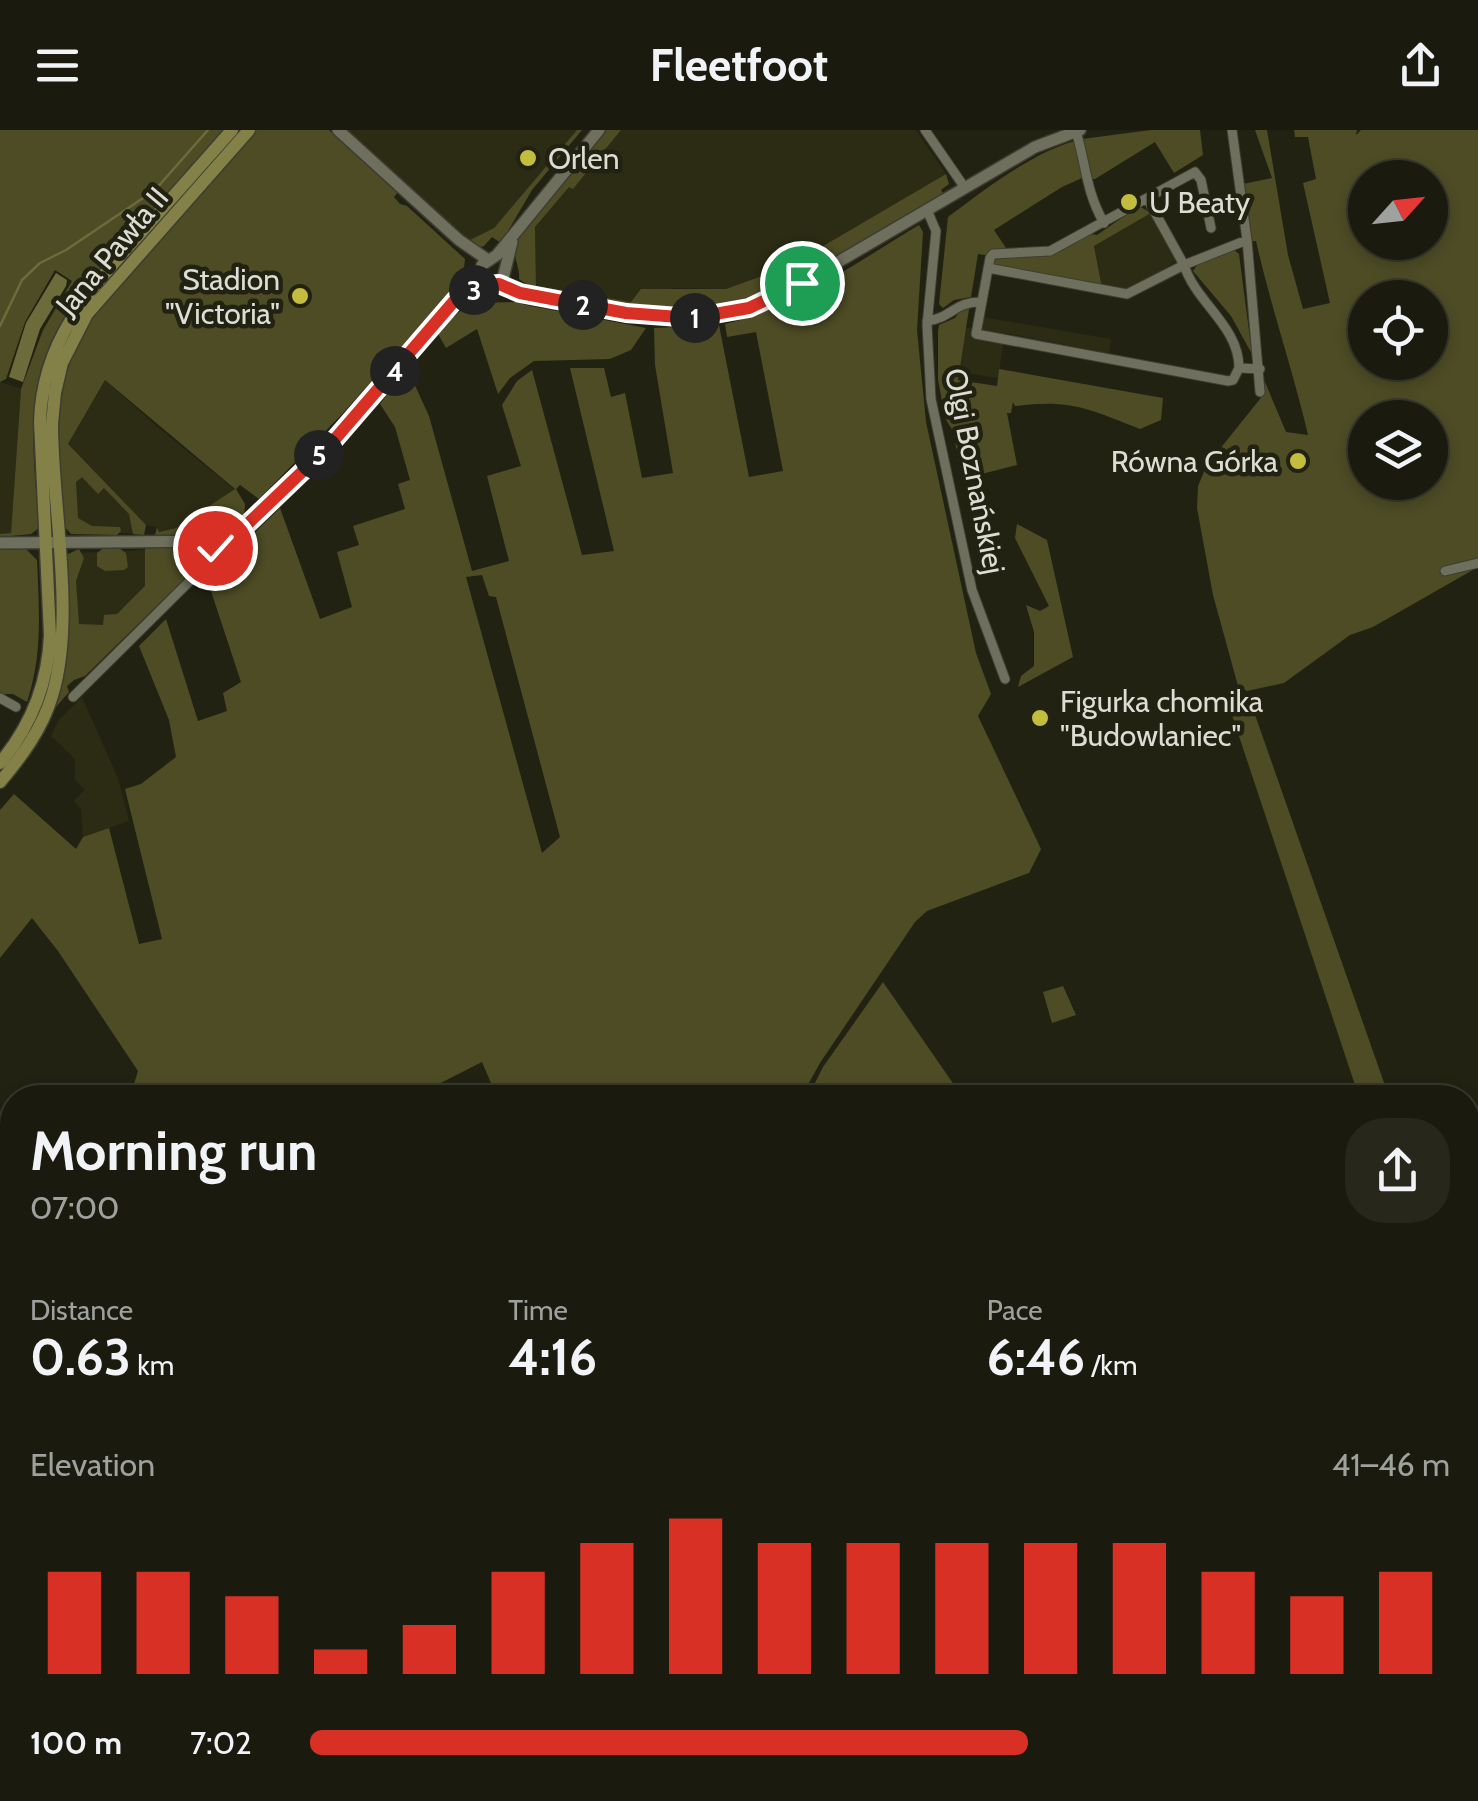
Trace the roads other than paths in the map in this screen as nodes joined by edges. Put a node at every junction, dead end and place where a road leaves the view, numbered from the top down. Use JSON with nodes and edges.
{"nodes":[{"id":1,"x":232,"y":130,"type":"edge"},
{"id":2,"x":249,"y":130,"type":"edge"},
{"id":3,"x":599,"y":130,"type":"edge"},
{"id":4,"x":926,"y":130,"type":"edge"},
{"id":5,"x":1078,"y":130,"type":"edge"},
{"id":6,"x":1232,"y":130,"type":"edge"},
{"id":7,"x":338,"y":131,"type":"edge"},
{"id":8,"x":966,"y":188,"type":"junction"},
{"id":9,"x":1147,"y":198,"type":"junction"},
{"id":10,"x":927,"y":210,"type":"junction"},
{"id":11,"x":1104,"y":223,"type":"junction"},
{"id":12,"x":1211,"y":228,"type":"dead end"},
{"id":13,"x":1247,"y":240,"type":"junction"},
{"id":14,"x":1184,"y":266,"type":"junction"},
{"id":15,"x":988,"y":268,"type":"junction"},
{"id":16,"x":492,"y":271,"type":"junction"},
{"id":17,"x":982,"y":302,"type":"junction"},
{"id":18,"x":927,"y":321,"type":"junction"},
{"id":19,"x":1239,"y":368,"type":"junction"},
{"id":20,"x":1260,"y":369,"type":"junction"},
{"id":21,"x":1260,"y":392,"type":"dead end"},
{"id":22,"x":215,"y":541,"type":"junction"},
{"id":23,"x":52,"y":542,"type":"junction"},
{"id":24,"x":0,"y":543,"type":"edge"},
{"id":25,"x":1478,"y":563,"type":"edge"},
{"id":26,"x":1445,"y":572,"type":"dead end"},
{"id":27,"x":1005,"y":679,"type":"dead end"},
{"id":28,"x":73,"y":696,"type":"dead end"},
{"id":29,"x":0,"y":698,"type":"edge"},
{"id":30,"x":16,"y":707,"type":"dead end"},
{"id":31,"x":0,"y":763,"type":"edge"},
{"id":32,"x":0,"y":782,"type":"edge"}],
"edges":[{"from":1,"to":23,"type":"main road","name":"Jana Pawła II"},
{"from":2,"to":23,"type":"main road","name":"Jana Pawła II"},
{"from":3,"to":16,"type":"street"},
{"from":4,"to":8,"type":"street"},
{"from":5,"to":8,"type":"street"},
{"from":5,"to":11,"type":"street"},
{"from":6,"to":13,"type":"street"},
{"from":7,"to":16,"type":"street"},
{"from":8,"to":10,"type":"street"},
{"from":9,"to":11,"type":"street"},
{"from":9,"to":12,"type":"street"},
{"from":9,"to":14,"type":"street"},
{"from":10,"to":16,"type":"street"},
{"from":10,"to":18,"type":"street","name":"Olgi Boznańskiej"},
{"from":11,"to":15,"type":"street"},
{"from":13,"to":14,"type":"street"},
{"from":13,"to":20,"type":"street"},
{"from":14,"to":15,"type":"street"},
{"from":14,"to":19,"type":"street"},
{"from":15,"to":17,"type":"street"},
{"from":16,"to":22,"type":"street"},
{"from":17,"to":18,"type":"street"},
{"from":17,"to":19,"type":"street"},
{"from":18,"to":27,"type":"street","name":"Olgi Boznańskiej"},
{"from":19,"to":20,"type":"street"},
{"from":20,"to":21,"type":"street"},
{"from":22,"to":23,"type":"street"},
{"from":22,"to":28,"type":"street"},
{"from":23,"to":24,"type":"street"},
{"from":23,"to":31,"type":"main road"},
{"from":23,"to":32,"type":"main road"},
{"from":25,"to":26,"type":"street"},
{"from":29,"to":30,"type":"street"}]}
